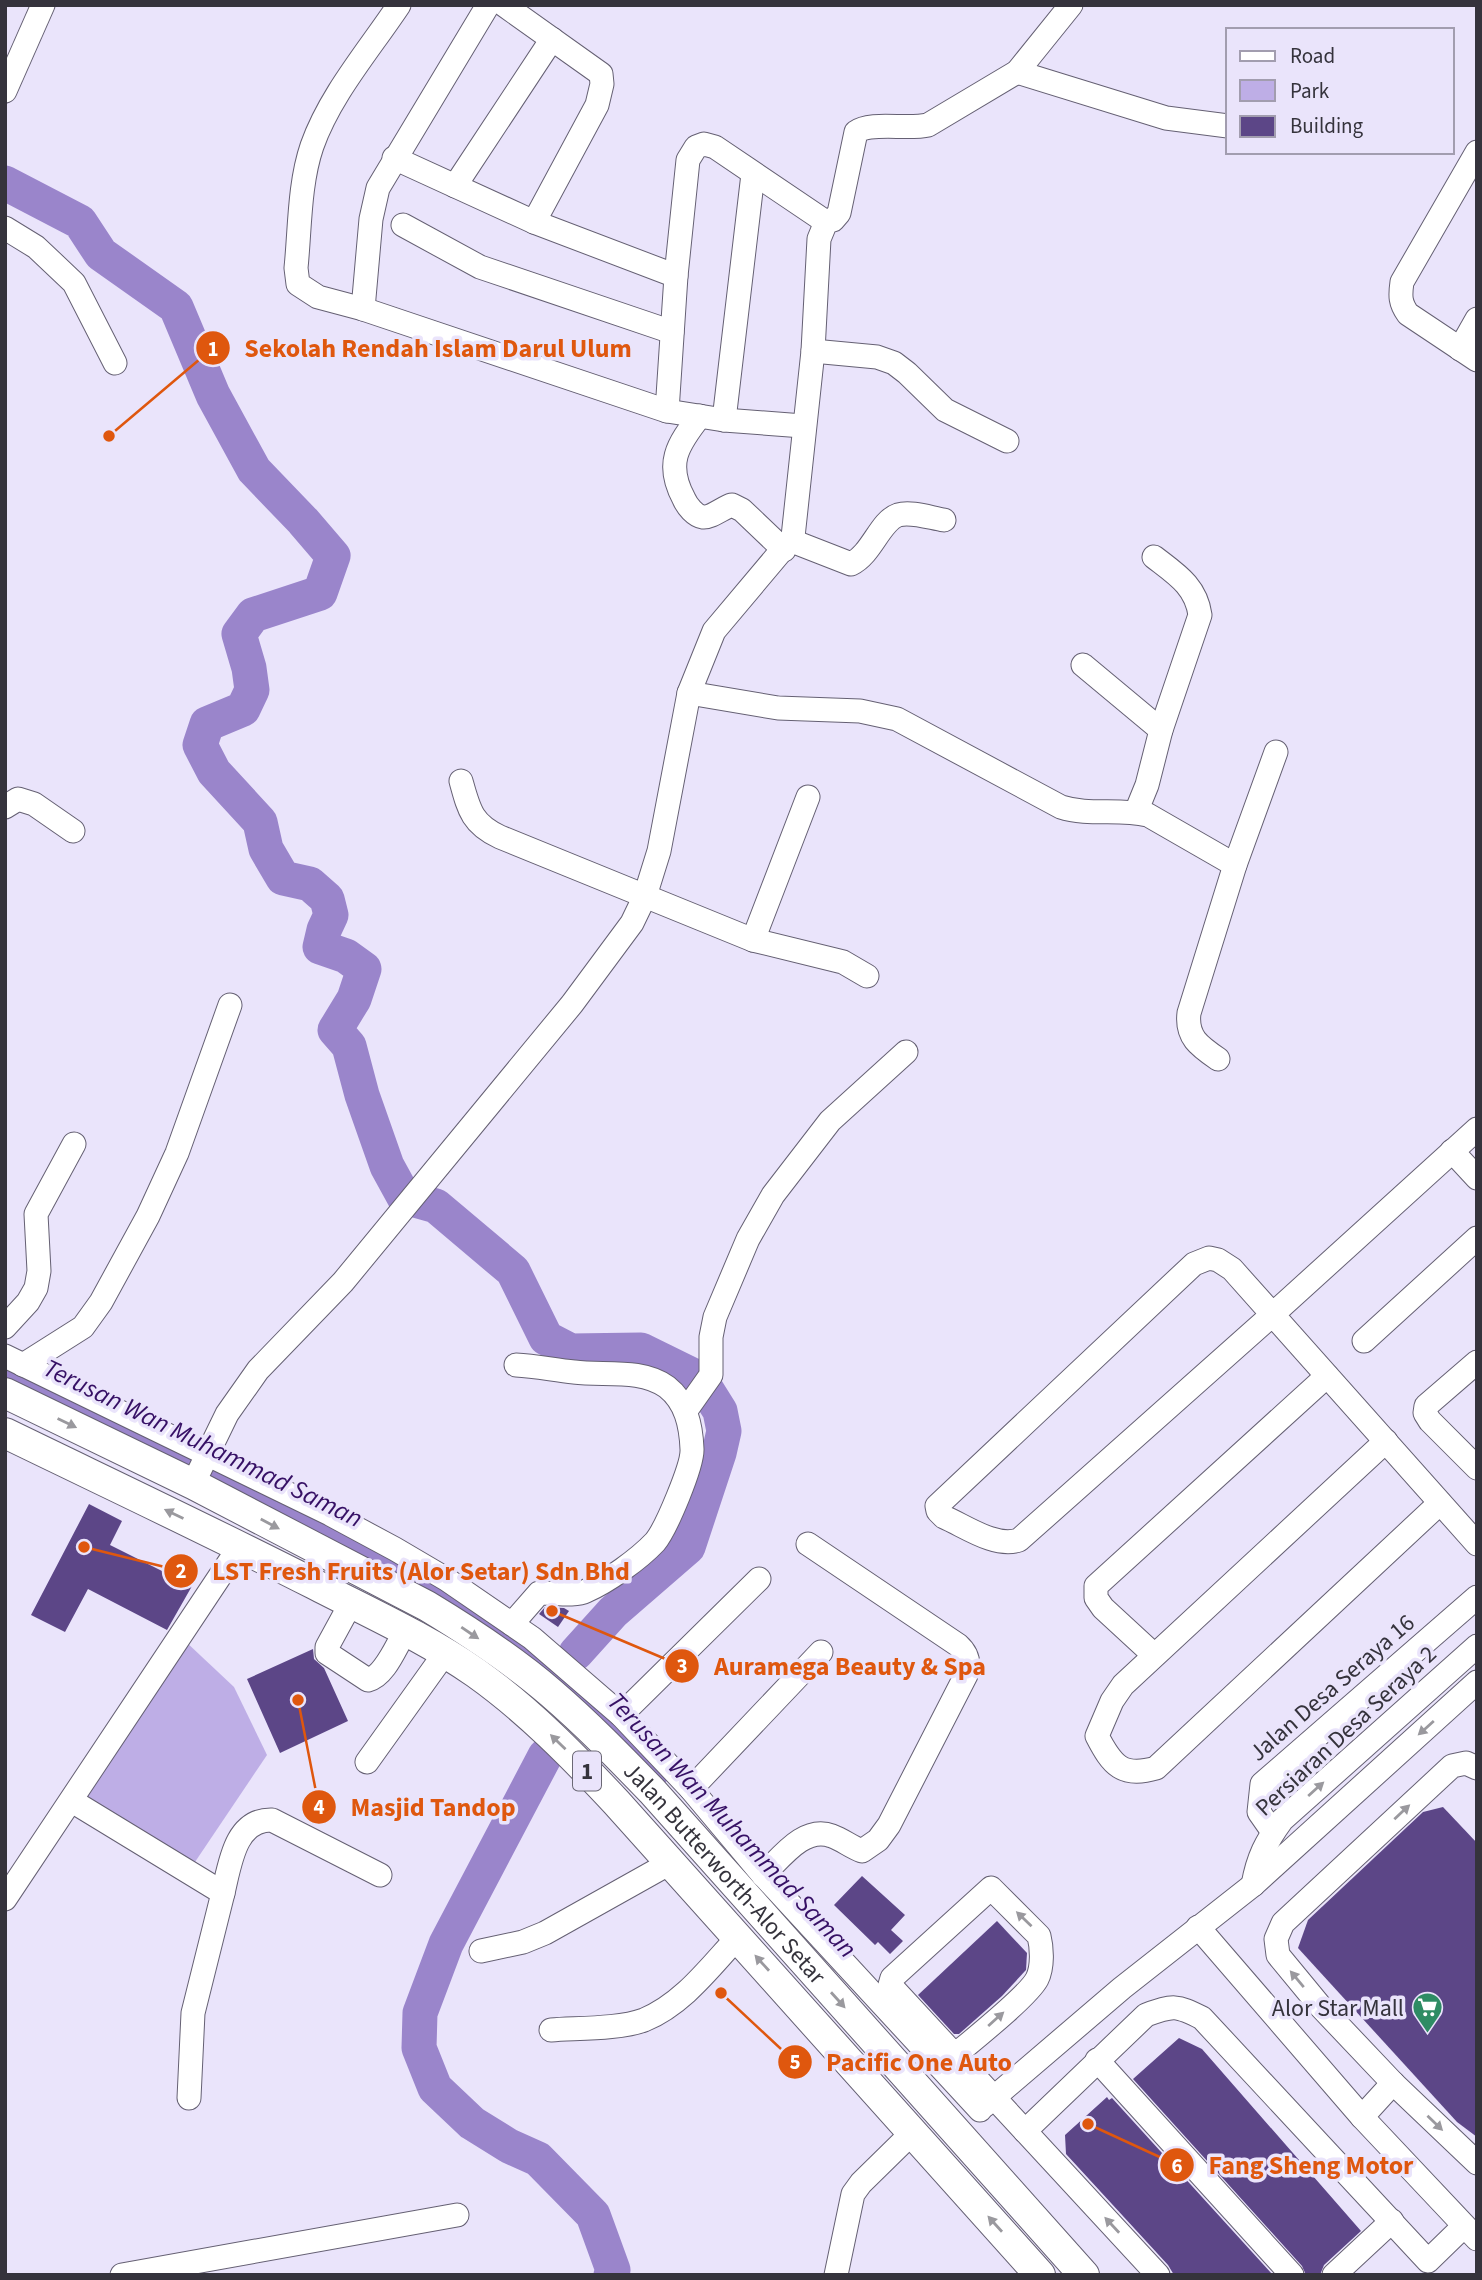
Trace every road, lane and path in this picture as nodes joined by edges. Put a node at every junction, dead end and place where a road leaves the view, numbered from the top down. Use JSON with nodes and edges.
{"nodes":[{"id":1,"x":43,"y":5,"type":"edge"},
{"id":2,"x":399,"y":5,"type":"edge"},
{"id":3,"x":488,"y":5,"type":"edge"},
{"id":4,"x":504,"y":5,"type":"edge"},
{"id":5,"x":1071,"y":5,"type":"edge"},
{"id":6,"x":552,"y":39,"type":"junction"},
{"id":7,"x":1017,"y":72,"type":"junction"},
{"id":8,"x":5,"y":91,"type":"edge"},
{"id":9,"x":1226,"y":126,"type":"edge"},
{"id":10,"x":1477,"y":152,"type":"edge"},
{"id":11,"x":394,"y":159,"type":"junction"},
{"id":12,"x":753,"y":174,"type":"junction"},
{"id":13,"x":455,"y":186,"type":"junction"},
{"id":14,"x":534,"y":222,"type":"junction"},
{"id":15,"x":825,"y":222,"type":"junction"},
{"id":16,"x":403,"y":225,"type":"dead end"},
{"id":17,"x":5,"y":228,"type":"edge"},
{"id":18,"x":676,"y":276,"type":"junction"},
{"id":19,"x":363,"y":309,"type":"junction"},
{"id":20,"x":1477,"y":319,"type":"edge"},
{"id":21,"x":672,"y":332,"type":"junction"},
{"id":22,"x":813,"y":351,"type":"junction"},
{"id":23,"x":1469,"y":354,"type":"edge"},
{"id":24,"x":115,"y":363,"type":"dead end"},
{"id":25,"x":667,"y":411,"type":"junction"},
{"id":26,"x":700,"y":416,"type":"junction"},
{"id":27,"x":724,"y":420,"type":"junction"},
{"id":28,"x":803,"y":426,"type":"junction"},
{"id":29,"x":1007,"y":441,"type":"dead end"},
{"id":30,"x":944,"y":520,"type":"dead end"},
{"id":31,"x":788,"y":545,"type":"junction"},
{"id":32,"x":1154,"y":557,"type":"dead end"},
{"id":33,"x":1083,"y":665,"type":"dead end"},
{"id":34,"x":689,"y":693,"type":"junction"},
{"id":35,"x":1161,"y":730,"type":"junction"},
{"id":36,"x":1276,"y":752,"type":"dead end"},
{"id":37,"x":461,"y":781,"type":"dead end"},
{"id":38,"x":808,"y":797,"type":"dead end"},
{"id":39,"x":5,"y":807,"type":"edge"},
{"id":40,"x":1136,"y":812,"type":"junction"},
{"id":41,"x":74,"y":831,"type":"dead end"},
{"id":42,"x":1235,"y":865,"type":"junction"},
{"id":43,"x":645,"y":896,"type":"junction"},
{"id":44,"x":753,"y":940,"type":"junction"},
{"id":45,"x":867,"y":976,"type":"dead end"},
{"id":46,"x":230,"y":1005,"type":"dead end"},
{"id":47,"x":906,"y":1052,"type":"dead end"},
{"id":48,"x":1218,"y":1059,"type":"dead end"},
{"id":49,"x":1477,"y":1129,"type":"edge"},
{"id":50,"x":74,"y":1143,"type":"dead end"},
{"id":51,"x":1452,"y":1151,"type":"junction"},
{"id":52,"x":1477,"y":1178,"type":"edge"},
{"id":53,"x":1477,"y":1238,"type":"edge"},
{"id":54,"x":1272,"y":1315,"type":"junction"},
{"id":55,"x":5,"y":1327,"type":"edge"},
{"id":56,"x":1364,"y":1340,"type":"dead end"},
{"id":57,"x":14,"y":1360,"type":"edge"},
{"id":58,"x":1477,"y":1362,"type":"edge"},
{"id":59,"x":516,"y":1365,"type":"dead end"},
{"id":60,"x":1327,"y":1376,"type":"junction"},
{"id":61,"x":5,"y":1393,"type":"edge"},
{"id":62,"x":689,"y":1406,"type":"junction"},
{"id":63,"x":5,"y":1433,"type":"edge"},
{"id":64,"x":1386,"y":1441,"type":"junction"},
{"id":65,"x":207,"y":1454,"type":"junction"},
{"id":66,"x":1477,"y":1468,"type":"edge"},
{"id":67,"x":193,"y":1484,"type":"junction"},
{"id":68,"x":1440,"y":1503,"type":"junction"},
{"id":69,"x":808,"y":1544,"type":"dead end"},
{"id":70,"x":1477,"y":1544,"type":"edge"},
{"id":71,"x":240,"y":1546,"type":"junction"},
{"id":72,"x":759,"y":1579,"type":"dead end"},
{"id":73,"x":1477,"y":1597,"type":"edge"},
{"id":74,"x":351,"y":1603,"type":"junction"},
{"id":75,"x":512,"y":1624,"type":"junction"},
{"id":76,"x":405,"y":1632,"type":"junction"},
{"id":77,"x":1477,"y":1646,"type":"edge"},
{"id":78,"x":821,"y":1652,"type":"dead end"},
{"id":79,"x":445,"y":1653,"type":"junction"},
{"id":80,"x":1154,"y":1655,"type":"junction"},
{"id":81,"x":1477,"y":1682,"type":"edge"},
{"id":82,"x":621,"y":1715,"type":"junction"},
{"id":83,"x":367,"y":1762,"type":"dead end"},
{"id":84,"x":1471,"y":1765,"type":"edge"},
{"id":85,"x":691,"y":1789,"type":"junction"},
{"id":86,"x":72,"y":1801,"type":"junction"},
{"id":87,"x":1273,"y":1832,"type":"junction"},
{"id":88,"x":670,"y":1863,"type":"junction"},
{"id":89,"x":380,"y":1875,"type":"dead end"},
{"id":90,"x":763,"y":1875,"type":"junction"},
{"id":91,"x":1252,"y":1885,"type":"junction"},
{"id":92,"x":223,"y":1893,"type":"junction"},
{"id":93,"x":5,"y":1899,"type":"edge"},
{"id":94,"x":1198,"y":1927,"type":"junction"},
{"id":95,"x":738,"y":1937,"type":"junction"},
{"id":96,"x":481,"y":1951,"type":"dead end"},
{"id":97,"x":1122,"y":1988,"type":"junction"},
{"id":98,"x":903,"y":2014,"type":"junction"},
{"id":99,"x":1146,"y":2015,"type":"junction"},
{"id":100,"x":551,"y":2030,"type":"dead end"},
{"id":101,"x":955,"y":2055,"type":"junction"},
{"id":102,"x":1097,"y":2060,"type":"junction"},
{"id":103,"x":1393,"y":2083,"type":"junction"},
{"id":104,"x":189,"y":2098,"type":"dead end"},
{"id":105,"x":987,"y":2104,"type":"junction"},
{"id":106,"x":1362,"y":2117,"type":"junction"},
{"id":107,"x":1025,"y":2131,"type":"junction"},
{"id":108,"x":913,"y":2132,"type":"junction"},
{"id":109,"x":957,"y":2133,"type":"junction"},
{"id":110,"x":1477,"y":2163,"type":"edge"},
{"id":111,"x":457,"y":2215,"type":"dead end"},
{"id":112,"x":1392,"y":2221,"type":"junction"},
{"id":113,"x":1470,"y":2233,"type":"edge"},
{"id":114,"x":1435,"y":2268,"type":"edge"},
{"id":115,"x":122,"y":2275,"type":"edge"},
{"id":116,"x":836,"y":2275,"type":"edge"},
{"id":117,"x":1041,"y":2275,"type":"edge"},
{"id":118,"x":1084,"y":2275,"type":"edge"},
{"id":119,"x":1158,"y":2275,"type":"edge"},
{"id":120,"x":1292,"y":2275,"type":"edge"},
{"id":121,"x":1334,"y":2275,"type":"edge"}],
"edges":[{"from":1,"to":8,"type":"street"},
{"from":2,"to":19,"type":"street"},
{"from":3,"to":11,"type":"street"},
{"from":4,"to":6,"type":"street"},
{"from":5,"to":7,"type":"street"},
{"from":6,"to":13,"type":"street"},
{"from":6,"to":14,"type":"street"},
{"from":7,"to":9,"type":"street"},
{"from":7,"to":15,"type":"street"},
{"from":10,"to":23,"type":"street"},
{"from":11,"to":13,"type":"street"},
{"from":11,"to":19,"type":"street"},
{"from":12,"to":15,"type":"street"},
{"from":12,"to":18,"type":"street"},
{"from":12,"to":27,"type":"street"},
{"from":13,"to":14,"type":"street"},
{"from":14,"to":18,"type":"street"},
{"from":15,"to":22,"type":"street"},
{"from":16,"to":21,"type":"street"},
{"from":17,"to":24,"type":"street"},
{"from":18,"to":21,"type":"street"},
{"from":19,"to":25,"type":"street"},
{"from":20,"to":23,"type":"street"},
{"from":21,"to":25,"type":"street"},
{"from":22,"to":28,"type":"street"},
{"from":22,"to":29,"type":"street"},
{"from":25,"to":26,"type":"street"},
{"from":26,"to":27,"type":"street"},
{"from":26,"to":31,"type":"street"},
{"from":27,"to":28,"type":"street"},
{"from":28,"to":31,"type":"street"},
{"from":30,"to":31,"type":"street"},
{"from":31,"to":34,"type":"street"},
{"from":32,"to":35,"type":"street"},
{"from":33,"to":35,"type":"street"},
{"from":34,"to":40,"type":"street"},
{"from":34,"to":43,"type":"street"},
{"from":35,"to":40,"type":"street"},
{"from":36,"to":42,"type":"street"},
{"from":37,"to":43,"type":"street"},
{"from":38,"to":44,"type":"street"},
{"from":39,"to":41,"type":"street"},
{"from":40,"to":42,"type":"street"},
{"from":42,"to":48,"type":"street"},
{"from":43,"to":44,"type":"street"},
{"from":43,"to":65,"type":"street"},
{"from":44,"to":45,"type":"street"},
{"from":46,"to":57,"type":"street"},
{"from":47,"to":62,"type":"street"},
{"from":49,"to":51,"type":"street"},
{"from":50,"to":55,"type":"street"},
{"from":51,"to":52,"type":"street"},
{"from":51,"to":54,"type":"street"},
{"from":53,"to":56,"type":"street"},
{"from":54,"to":54,"type":"street"},
{"from":54,"to":60,"type":"street"},
{"from":57,"to":65,"type":"street"},
{"from":58,"to":66,"type":"street"},
{"from":59,"to":62,"type":"street"},
{"from":60,"to":64,"type":"street"},
{"from":60,"to":80,"type":"street"},
{"from":61,"to":67,"type":"main road","name":"Jalan Butterworth-Alor Setar","number":"1","one_way":true},
{"from":62,"to":75,"type":"street"},
{"from":71,"to":63,"type":"main road","name":"Jalan Butterworth-Alor Setar","number":"1","one_way":true},
{"from":64,"to":68,"type":"street"},
{"from":64,"to":80,"type":"street"},
{"from":65,"to":67,"type":"street"},
{"from":65,"to":75,"type":"street"},
{"from":67,"to":109,"type":"main road","name":"Jalan Butterworth-Alor Setar","number":"1","one_way":true},
{"from":68,"to":70,"type":"street"},
{"from":68,"to":80,"type":"street"},
{"from":69,"to":90,"type":"street"},
{"from":71,"to":74,"type":"main road","name":"Jalan Butterworth-Alor Setar","number":"1"},
{"from":71,"to":86,"type":"street"},
{"from":72,"to":82,"type":"street"},
{"from":73,"to":87,"type":"street","name":"Jalan Desa Seraya 16"},
{"from":74,"to":76,"type":"main road","name":"Jalan Butterworth-Alor Setar","number":"1"},
{"from":74,"to":76,"type":"street"},
{"from":75,"to":82,"type":"street"},
{"from":76,"to":79,"type":"main road","name":"Jalan Butterworth-Alor Setar","number":"1"},
{"from":87,"to":77,"type":"street","name":"Persiaran Desa Seraya 2","one_way":true},
{"from":78,"to":85,"type":"street"},
{"from":79,"to":83,"type":"street"},
{"from":88,"to":79,"type":"main road","name":"Jalan Butterworth-Alor Setar","number":"1","one_way":true},
{"from":81,"to":91,"type":"street","name":"Persiaran Desa Seraya 2","one_way":true},
{"from":82,"to":85,"type":"street"},
{"from":103,"to":84,"type":"street","one_way":true},
{"from":85,"to":90,"type":"street"},
{"from":86,"to":92,"type":"street"},
{"from":86,"to":93,"type":"street"},
{"from":87,"to":91,"type":"street","name":"Persiaran Desa Seraya 2"},
{"from":88,"to":95,"type":"main road","name":"Jalan Butterworth-Alor Setar","number":"1"},
{"from":88,"to":96,"type":"street"},
{"from":89,"to":92,"type":"street"},
{"from":90,"to":98,"type":"street"},
{"from":91,"to":94,"type":"street","name":"Persiaran Desa Seraya 2"},
{"from":92,"to":104,"type":"street"},
{"from":94,"to":97,"type":"street","name":"Persiaran Desa Seraya 2"},
{"from":94,"to":106,"type":"street"},
{"from":95,"to":100,"type":"street"},
{"from":108,"to":95,"type":"main road","name":"Jalan Butterworth-Alor Setar","number":"1","one_way":true},
{"from":97,"to":99,"type":"street"},
{"from":97,"to":105,"type":"street","name":"Persiaran Desa Seraya 2"},
{"from":98,"to":101,"type":"street"},
{"from":101,"to":98,"type":"street","one_way":true},
{"from":98,"to":105,"type":"street"},
{"from":99,"to":102,"type":"street"},
{"from":99,"to":112,"type":"street"},
{"from":101,"to":105,"type":"street"},
{"from":102,"to":107,"type":"street"},
{"from":102,"to":120,"type":"street"},
{"from":103,"to":106,"type":"street"},
{"from":103,"to":110,"type":"street","one_way":true},
{"from":105,"to":107,"type":"street"},
{"from":105,"to":109,"type":"street","name":"Persiaran Desa Seraya 2"},
{"from":106,"to":113,"type":"street"},
{"from":119,"to":107,"type":"street","one_way":true},
{"from":108,"to":116,"type":"street"},
{"from":117,"to":108,"type":"main road","name":"Jalan Butterworth-Alor Setar","number":"1","one_way":true},
{"from":109,"to":118,"type":"main road","name":"Jalan Butterworth-Alor Setar","number":"1"},
{"from":111,"to":115,"type":"street"},
{"from":112,"to":114,"type":"street"},
{"from":112,"to":121,"type":"street"},
{"from":113,"to":114,"type":"street"}]}
